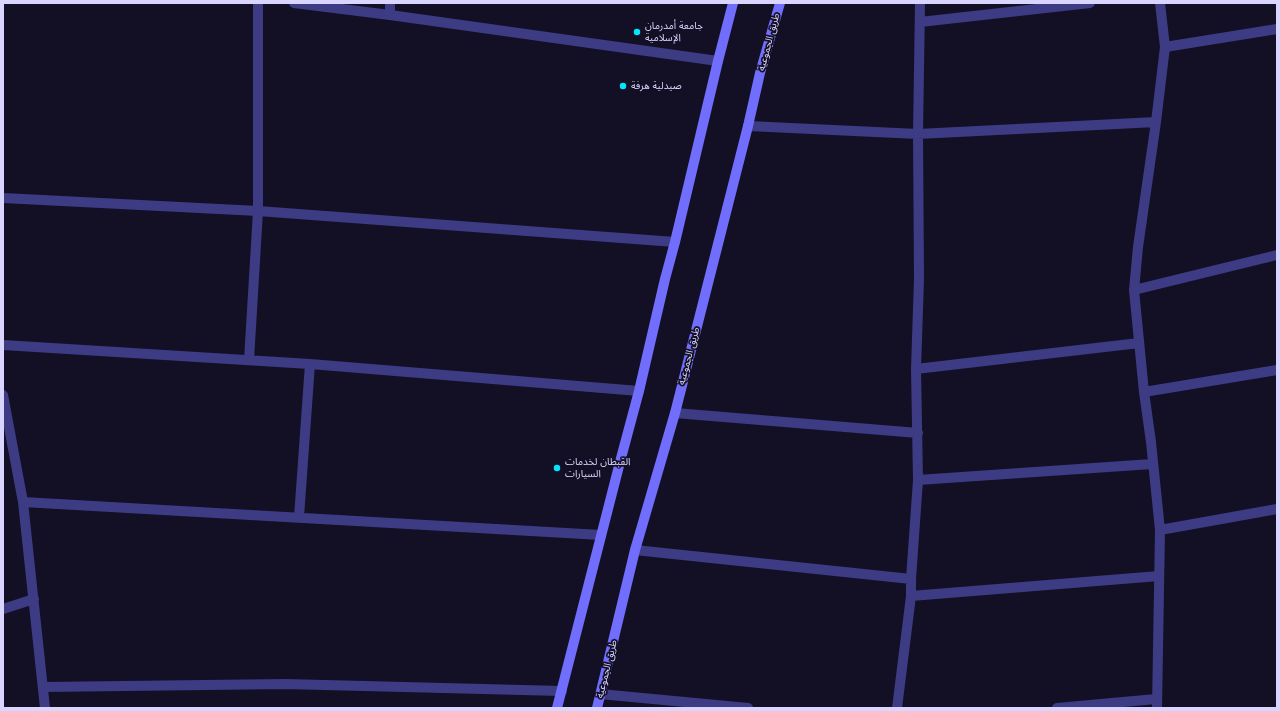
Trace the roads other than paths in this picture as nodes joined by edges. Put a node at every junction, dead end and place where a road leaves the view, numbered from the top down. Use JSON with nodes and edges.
{"nodes":[{"id":1,"x":258,"y":3,"type":"edge"},
{"id":2,"x":294,"y":3,"type":"edge"},
{"id":3,"x":390,"y":3,"type":"edge"},
{"id":4,"x":733,"y":3,"type":"edge"},
{"id":5,"x":780,"y":3,"type":"edge"},
{"id":6,"x":920,"y":3,"type":"edge"},
{"id":7,"x":1090,"y":3,"type":"edge"},
{"id":8,"x":1160,"y":3,"type":"edge"},
{"id":9,"x":390,"y":15,"type":"junction"},
{"id":10,"x":920,"y":22,"type":"junction"},
{"id":11,"x":1277,"y":29,"type":"edge"},
{"id":12,"x":1164,"y":47,"type":"junction"},
{"id":13,"x":718,"y":61,"type":"junction"},
{"id":14,"x":1156,"y":122,"type":"junction"},
{"id":15,"x":748,"y":126,"type":"junction"},
{"id":16,"x":918,"y":134,"type":"junction"},
{"id":17,"x":3,"y":198,"type":"edge"},
{"id":18,"x":258,"y":211,"type":"junction"},
{"id":19,"x":675,"y":242,"type":"junction"},
{"id":20,"x":1277,"y":255,"type":"edge"},
{"id":21,"x":1134,"y":290,"type":"junction"},
{"id":22,"x":1139,"y":343,"type":"junction"},
{"id":23,"x":3,"y":345,"type":"edge"},
{"id":24,"x":249,"y":360,"type":"junction"},
{"id":25,"x":310,"y":364,"type":"junction"},
{"id":26,"x":916,"y":369,"type":"junction"},
{"id":27,"x":1277,"y":370,"type":"edge"},
{"id":28,"x":639,"y":391,"type":"junction"},
{"id":29,"x":1144,"y":392,"type":"junction"},
{"id":30,"x":4,"y":402,"type":"edge"},
{"id":31,"x":674,"y":413,"type":"junction"},
{"id":32,"x":918,"y":433,"type":"junction"},
{"id":33,"x":1152,"y":464,"type":"junction"},
{"id":34,"x":918,"y":480,"type":"junction"},
{"id":35,"x":23,"y":502,"type":"junction"},
{"id":36,"x":1277,"y":509,"type":"edge"},
{"id":37,"x":299,"y":517,"type":"junction"},
{"id":38,"x":1160,"y":530,"type":"junction"},
{"id":39,"x":602,"y":535,"type":"junction"},
{"id":40,"x":635,"y":550,"type":"junction"},
{"id":41,"x":1159,"y":576,"type":"junction"},
{"id":42,"x":911,"y":579,"type":"junction"},
{"id":43,"x":911,"y":596,"type":"junction"},
{"id":44,"x":34,"y":599,"type":"junction"},
{"id":45,"x":3,"y":609,"type":"edge"},
{"id":46,"x":43,"y":687,"type":"junction"},
{"id":47,"x":562,"y":691,"type":"junction"},
{"id":48,"x":600,"y":694,"type":"junction"},
{"id":49,"x":1156,"y":704,"type":"edge"},
{"id":50,"x":45,"y":708,"type":"edge"},
{"id":51,"x":557,"y":708,"type":"edge"},
{"id":52,"x":597,"y":708,"type":"edge"},
{"id":53,"x":748,"y":708,"type":"edge"},
{"id":54,"x":897,"y":708,"type":"edge"},
{"id":55,"x":1057,"y":708,"type":"edge"}],
"edges":[{"from":1,"to":18,"type":"street"},
{"from":2,"to":9,"type":"street"},
{"from":3,"to":9,"type":"street"},
{"from":4,"to":13,"type":"main road"},
{"from":5,"to":15,"type":"main road","name":"طريق الجموعية"},
{"from":6,"to":10,"type":"street"},
{"from":7,"to":10,"type":"street"},
{"from":8,"to":12,"type":"street"},
{"from":9,"to":13,"type":"street"},
{"from":10,"to":16,"type":"street"},
{"from":11,"to":12,"type":"street"},
{"from":12,"to":14,"type":"street"},
{"from":13,"to":19,"type":"main road"},
{"from":14,"to":16,"type":"street"},
{"from":14,"to":21,"type":"street"},
{"from":15,"to":16,"type":"street"},
{"from":15,"to":31,"type":"main road","name":"طريق الجموعية"},
{"from":16,"to":26,"type":"street"},
{"from":17,"to":18,"type":"street"},
{"from":18,"to":19,"type":"street"},
{"from":18,"to":24,"type":"street"},
{"from":19,"to":28,"type":"main road"},
{"from":20,"to":21,"type":"street"},
{"from":21,"to":22,"type":"street"},
{"from":22,"to":26,"type":"street"},
{"from":22,"to":29,"type":"street"},
{"from":23,"to":24,"type":"street"},
{"from":24,"to":25,"type":"street"},
{"from":25,"to":28,"type":"street"},
{"from":25,"to":37,"type":"street"},
{"from":26,"to":32,"type":"street"},
{"from":27,"to":29,"type":"street"},
{"from":28,"to":39,"type":"main road"},
{"from":29,"to":33,"type":"street"},
{"from":30,"to":35,"type":"street"},
{"from":31,"to":32,"type":"street"},
{"from":31,"to":40,"type":"main road","name":"طريق الجموعية"},
{"from":32,"to":34,"type":"street"},
{"from":33,"to":34,"type":"street"},
{"from":33,"to":38,"type":"street"},
{"from":34,"to":42,"type":"street"},
{"from":35,"to":37,"type":"street"},
{"from":35,"to":44,"type":"street"},
{"from":36,"to":38,"type":"street"},
{"from":37,"to":39,"type":"street"},
{"from":38,"to":41,"type":"street"},
{"from":39,"to":47,"type":"main road"},
{"from":40,"to":42,"type":"street"},
{"from":40,"to":48,"type":"main road","name":"طريق الجموعية"},
{"from":41,"to":43,"type":"street"},
{"from":41,"to":49,"type":"street"},
{"from":42,"to":43,"type":"street"},
{"from":43,"to":54,"type":"street"},
{"from":44,"to":45,"type":"street"},
{"from":44,"to":46,"type":"street"},
{"from":46,"to":47,"type":"street"},
{"from":46,"to":50,"type":"street"},
{"from":47,"to":51,"type":"main road"},
{"from":48,"to":52,"type":"main road","name":"طريق الجموعية"},
{"from":48,"to":53,"type":"street"},
{"from":49,"to":55,"type":"street"}]}
